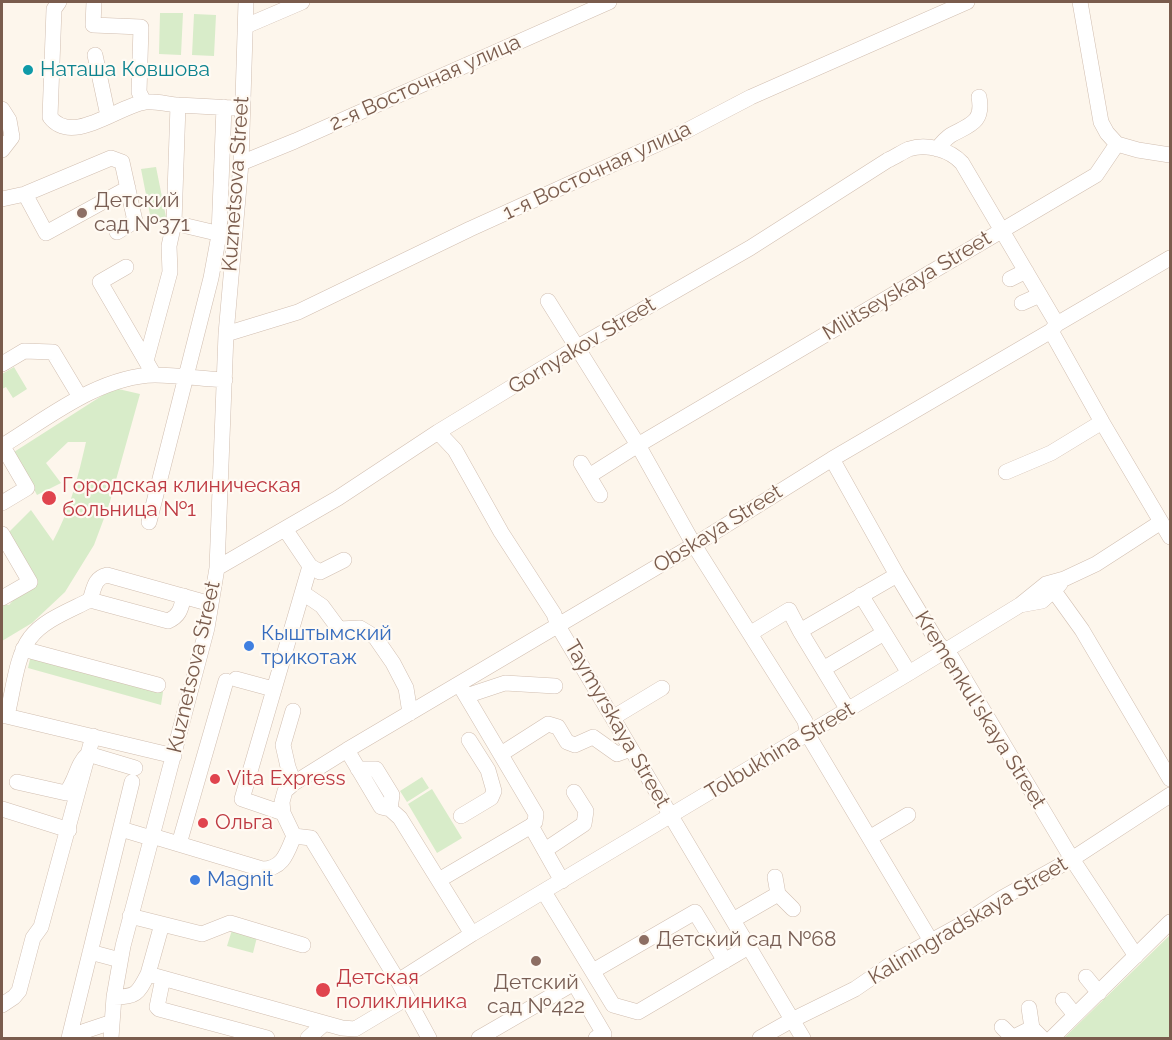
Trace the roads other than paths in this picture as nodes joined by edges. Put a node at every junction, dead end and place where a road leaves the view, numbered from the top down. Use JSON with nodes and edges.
{"nodes":[{"id":1,"x":59,"y":2,"type":"edge"},
{"id":2,"x":94,"y":2,"type":"edge"},
{"id":3,"x":246,"y":2,"type":"edge"},
{"id":4,"x":302,"y":2,"type":"edge"},
{"id":5,"x":609,"y":2,"type":"edge"},
{"id":6,"x":967,"y":2,"type":"edge"},
{"id":7,"x":1080,"y":2,"type":"edge"},
{"id":8,"x":246,"y":26,"type":"junction"},
{"id":9,"x":95,"y":55,"type":"dead end"},
{"id":10,"x":980,"y":97,"type":"dead end"},
{"id":11,"x":144,"y":102,"type":"junction"},
{"id":12,"x":178,"y":105,"type":"junction"},
{"id":13,"x":224,"y":107,"type":"junction"},
{"id":14,"x":243,"y":108,"type":"junction"},
{"id":15,"x":2,"y":109,"type":"edge"},
{"id":16,"x":108,"y":116,"type":"junction"},
{"id":17,"x":1117,"y":144,"type":"junction"},
{"id":18,"x":937,"y":149,"type":"junction"},
{"id":19,"x":2,"y":150,"type":"edge"},
{"id":20,"x":1170,"y":155,"type":"edge"},
{"id":21,"x":240,"y":163,"type":"junction"},
{"id":22,"x":128,"y":188,"type":"junction"},
{"id":23,"x":25,"y":194,"type":"junction"},
{"id":24,"x":2,"y":199,"type":"edge"},
{"id":25,"x":174,"y":223,"type":"junction"},
{"id":26,"x":1002,"y":230,"type":"junction"},
{"id":27,"x":117,"y":232,"type":"dead end"},
{"id":28,"x":227,"y":236,"type":"junction"},
{"id":29,"x":1170,"y":258,"type":"edge"},
{"id":30,"x":126,"y":267,"type":"dead end"},
{"id":31,"x":1026,"y":271,"type":"junction"},
{"id":32,"x":1010,"y":279,"type":"dead end"},
{"id":33,"x":1040,"y":295,"type":"junction"},
{"id":34,"x":548,"y":301,"type":"dead end"},
{"id":35,"x":1022,"y":303,"type":"dead end"},
{"id":36,"x":1054,"y":327,"type":"junction"},
{"id":37,"x":226,"y":334,"type":"junction"},
{"id":38,"x":576,"y":348,"type":"junction"},
{"id":39,"x":146,"y":362,"type":"junction"},
{"id":40,"x":2,"y":364,"type":"edge"},
{"id":41,"x":154,"y":375,"type":"junction"},
{"id":42,"x":187,"y":377,"type":"junction"},
{"id":43,"x":225,"y":380,"type":"junction"},
{"id":44,"x":81,"y":397,"type":"junction"},
{"id":45,"x":1102,"y":422,"type":"junction"},
{"id":46,"x":438,"y":432,"type":"junction"},
{"id":47,"x":638,"y":445,"type":"junction"},
{"id":48,"x":2,"y":446,"type":"edge"},
{"id":49,"x":832,"y":459,"type":"junction"},
{"id":50,"x":1006,"y":472,"type":"dead end"},
{"id":51,"x":600,"y":495,"type":"dead end"},
{"id":52,"x":2,"y":503,"type":"edge"},
{"id":53,"x":149,"y":522,"type":"dead end"},
{"id":54,"x":1167,"y":528,"type":"edge"},
{"id":55,"x":285,"y":529,"type":"junction"},
{"id":56,"x":2,"y":534,"type":"edge"},
{"id":57,"x":694,"y":545,"type":"junction"},
{"id":58,"x":344,"y":560,"type":"dead end"},
{"id":59,"x":310,"y":566,"type":"junction"},
{"id":60,"x":217,"y":568,"type":"junction"},
{"id":61,"x":897,"y":575,"type":"junction"},
{"id":62,"x":1059,"y":585,"type":"junction"},
{"id":63,"x":303,"y":594,"type":"junction"},
{"id":64,"x":861,"y":595,"type":"junction"},
{"id":65,"x":184,"y":596,"type":"junction"},
{"id":66,"x":2,"y":598,"type":"edge"},
{"id":67,"x":90,"y":600,"type":"junction"},
{"id":68,"x":211,"y":604,"type":"junction"},
{"id":69,"x":558,"y":626,"type":"junction"},
{"id":70,"x":801,"y":631,"type":"junction"},
{"id":71,"x":751,"y":633,"type":"junction"},
{"id":72,"x":884,"y":633,"type":"junction"},
{"id":73,"x":23,"y":649,"type":"junction"},
{"id":74,"x":945,"y":650,"type":"junction"},
{"id":75,"x":823,"y":669,"type":"junction"},
{"id":76,"x":909,"y":673,"type":"junction"},
{"id":77,"x":158,"y":685,"type":"dead end"},
{"id":78,"x":555,"y":686,"type":"dead end"},
{"id":79,"x":662,"y":688,"type":"dead end"},
{"id":80,"x":273,"y":689,"type":"junction"},
{"id":81,"x":463,"y":690,"type":"junction"},
{"id":82,"x":848,"y":710,"type":"junction"},
{"id":83,"x":293,"y":711,"type":"dead end"},
{"id":84,"x":410,"y":713,"type":"junction"},
{"id":85,"x":4,"y":715,"type":"edge"},
{"id":86,"x":614,"y":717,"type":"junction"},
{"id":87,"x":808,"y":735,"type":"junction"},
{"id":88,"x":93,"y":736,"type":"junction"},
{"id":89,"x":469,"y":740,"type":"dead end"},
{"id":90,"x":632,"y":749,"type":"junction"},
{"id":91,"x":347,"y":750,"type":"junction"},
{"id":92,"x":88,"y":754,"type":"junction"},
{"id":93,"x":174,"y":756,"type":"junction"},
{"id":94,"x":502,"y":757,"type":"junction"},
{"id":95,"x":488,"y":770,"type":"junction"},
{"id":96,"x":1170,"y":779,"type":"edge"},
{"id":97,"x":17,"y":782,"type":"dead end"},
{"id":98,"x":294,"y":783,"type":"junction"},
{"id":99,"x":574,"y":792,"type":"dead end"},
{"id":100,"x":1170,"y":795,"type":"edge"},
{"id":101,"x":2,"y":809,"type":"edge"},
{"id":102,"x":283,"y":813,"type":"junction"},
{"id":103,"x":908,"y":815,"type":"dead end"},
{"id":104,"x":461,"y":816,"type":"dead end"},
{"id":105,"x":671,"y":817,"type":"junction"},
{"id":106,"x":531,"y":826,"type":"junction"},
{"id":107,"x":121,"y":829,"type":"junction"},
{"id":108,"x":69,"y":830,"type":"junction"},
{"id":109,"x":294,"y":836,"type":"junction"},
{"id":110,"x":152,"y":837,"type":"junction"},
{"id":111,"x":871,"y":837,"type":"junction"},
{"id":112,"x":179,"y":844,"type":"junction"},
{"id":113,"x":545,"y":850,"type":"junction"},
{"id":114,"x":1072,"y":859,"type":"junction"},
{"id":115,"x":775,"y":877,"type":"dead end"},
{"id":116,"x":439,"y":880,"type":"junction"},
{"id":117,"x":562,"y":881,"type":"junction"},
{"id":118,"x":544,"y":892,"type":"junction"},
{"id":119,"x":778,"y":894,"type":"junction"},
{"id":120,"x":793,"y":909,"type":"dead end"},
{"id":121,"x":130,"y":916,"type":"junction"},
{"id":122,"x":733,"y":920,"type":"junction"},
{"id":123,"x":1170,"y":921,"type":"edge"},
{"id":124,"x":162,"y":924,"type":"junction"},
{"id":125,"x":472,"y":934,"type":"junction"},
{"id":126,"x":931,"y":941,"type":"junction"},
{"id":127,"x":303,"y":945,"type":"dead end"},
{"id":128,"x":750,"y":946,"type":"junction"},
{"id":129,"x":90,"y":952,"type":"junction"},
{"id":130,"x":1136,"y":956,"type":"junction"},
{"id":131,"x":120,"y":960,"type":"junction"},
{"id":132,"x":725,"y":961,"type":"junction"},
{"id":133,"x":593,"y":971,"type":"junction"},
{"id":134,"x":156,"y":976,"type":"junction"},
{"id":135,"x":1086,"y":977,"type":"dead end"},
{"id":136,"x":398,"y":981,"type":"junction"},
{"id":137,"x":1099,"y":993,"type":"junction"},
{"id":138,"x":114,"y":997,"type":"junction"},
{"id":139,"x":406,"y":998,"type":"junction"},
{"id":140,"x":1063,"y":1000,"type":"dead end"},
{"id":141,"x":2,"y":1005,"type":"edge"},
{"id":142,"x":1029,"y":1008,"type":"dead end"},
{"id":143,"x":1075,"y":1015,"type":"junction"},
{"id":144,"x":792,"y":1020,"type":"junction"},
{"id":145,"x":112,"y":1022,"type":"junction"},
{"id":146,"x":324,"y":1024,"type":"junction"},
{"id":147,"x":1037,"y":1033,"type":"edge"},
{"id":148,"x":358,"y":1034,"type":"edge"},
{"id":149,"x":1009,"y":1034,"type":"edge"},
{"id":150,"x":770,"y":1037,"type":"edge"},
{"id":151,"x":71,"y":1038,"type":"edge"},
{"id":152,"x":111,"y":1038,"type":"edge"},
{"id":153,"x":267,"y":1038,"type":"edge"},
{"id":154,"x":308,"y":1038,"type":"edge"},
{"id":155,"x":429,"y":1038,"type":"edge"},
{"id":156,"x":479,"y":1038,"type":"edge"},
{"id":157,"x":596,"y":1038,"type":"edge"},
{"id":158,"x":803,"y":1038,"type":"edge"},
{"id":159,"x":1052,"y":1038,"type":"edge"}],
"edges":[{"from":1,"to":16,"type":"street"},
{"from":2,"to":11,"type":"street"},
{"from":3,"to":8,"type":"street","name":"Kuznetsova Street"},
{"from":4,"to":8,"type":"street"},
{"from":5,"to":21,"type":"street","name":"2-я Восточная улица"},
{"from":6,"to":37,"type":"street","name":"1-я Восточная улица"},
{"from":7,"to":17,"type":"street"},
{"from":8,"to":14,"type":"street","name":"Kuznetsova Street"},
{"from":9,"to":16,"type":"street"},
{"from":10,"to":18,"type":"street"},
{"from":11,"to":12,"type":"street"},
{"from":11,"to":16,"type":"street"},
{"from":12,"to":13,"type":"street"},
{"from":12,"to":25,"type":"street"},
{"from":13,"to":14,"type":"street"},
{"from":13,"to":28,"type":"street"},
{"from":14,"to":21,"type":"street","name":"Kuznetsova Street"},
{"from":15,"to":19,"type":"street"},
{"from":17,"to":20,"type":"street"},
{"from":17,"to":26,"type":"street","name":"Militseyskaya Street"},
{"from":18,"to":26,"type":"street","name":"Gornyakov Street"},
{"from":18,"to":38,"type":"street","name":"Gornyakov Street"},
{"from":21,"to":28,"type":"street","name":"Kuznetsova Street"},
{"from":22,"to":23,"type":"street"},
{"from":22,"to":23,"type":"street"},
{"from":22,"to":27,"type":"street"},
{"from":23,"to":24,"type":"street"},
{"from":25,"to":28,"type":"street"},
{"from":25,"to":39,"type":"street"},
{"from":26,"to":31,"type":"street"},
{"from":26,"to":47,"type":"street","name":"Militseyskaya Street"},
{"from":28,"to":37,"type":"street","name":"Kuznetsova Street"},
{"from":28,"to":42,"type":"street"},
{"from":29,"to":36,"type":"street","name":"Obskaya Street"},
{"from":30,"to":39,"type":"street"},
{"from":31,"to":32,"type":"street"},
{"from":31,"to":33,"type":"street"},
{"from":33,"to":35,"type":"street"},
{"from":33,"to":36,"type":"street"},
{"from":34,"to":38,"type":"street"},
{"from":36,"to":45,"type":"street"},
{"from":36,"to":49,"type":"street","name":"Obskaya Street"},
{"from":37,"to":43,"type":"street","name":"Kuznetsova Street"},
{"from":38,"to":46,"type":"street","name":"Gornyakov Street"},
{"from":38,"to":47,"type":"street"},
{"from":39,"to":41,"type":"street"},
{"from":40,"to":44,"type":"street"},
{"from":41,"to":42,"type":"street"},
{"from":41,"to":44,"type":"street"},
{"from":42,"to":43,"type":"street"},
{"from":42,"to":53,"type":"street"},
{"from":43,"to":60,"type":"street","name":"Kuznetsova Street"},
{"from":44,"to":48,"type":"street"},
{"from":45,"to":50,"type":"street"},
{"from":45,"to":54,"type":"street"},
{"from":46,"to":55,"type":"street","name":"Gornyakov Street"},
{"from":46,"to":69,"type":"street","name":"Taymyrskaya Street"},
{"from":47,"to":51,"type":"street","name":"Militseyskaya Street"},
{"from":47,"to":57,"type":"street"},
{"from":48,"to":52,"type":"street"},
{"from":49,"to":57,"type":"street","name":"Obskaya Street"},
{"from":49,"to":61,"type":"street","name":"Kremenkul'skaya Street"},
{"from":54,"to":62,"type":"street"},
{"from":55,"to":59,"type":"street"},
{"from":55,"to":60,"type":"street","name":"Gornyakov Street"},
{"from":56,"to":66,"type":"street"},
{"from":57,"to":69,"type":"street","name":"Obskaya Street"},
{"from":57,"to":71,"type":"street"},
{"from":58,"to":59,"type":"street"},
{"from":59,"to":63,"type":"street"},
{"from":60,"to":68,"type":"street","name":"Kuznetsova Street"},
{"from":61,"to":64,"type":"street"},
{"from":61,"to":74,"type":"street","name":"Kremenkul'skaya Street"},
{"from":62,"to":74,"type":"street","name":"Tolbukhina Street"},
{"from":62,"to":96,"type":"street"},
{"from":63,"to":80,"type":"street"},
{"from":63,"to":84,"type":"street"},
{"from":64,"to":70,"type":"street"},
{"from":64,"to":72,"type":"street"},
{"from":65,"to":67,"type":"street"},
{"from":65,"to":67,"type":"street"},
{"from":65,"to":68,"type":"street"},
{"from":67,"to":73,"type":"street"},
{"from":68,"to":93,"type":"street","name":"Kuznetsova Street"},
{"from":69,"to":81,"type":"street","name":"Obskaya Street"},
{"from":69,"to":86,"type":"street","name":"Taymyrskaya Street"},
{"from":70,"to":71,"type":"street"},
{"from":70,"to":75,"type":"street"},
{"from":71,"to":87,"type":"street"},
{"from":72,"to":75,"type":"street"},
{"from":72,"to":76,"type":"street"},
{"from":73,"to":77,"type":"street"},
{"from":73,"to":85,"type":"street"},
{"from":74,"to":76,"type":"street","name":"Tolbukhina Street"},
{"from":74,"to":114,"type":"street","name":"Kremenkul'skaya Street"},
{"from":75,"to":82,"type":"street"},
{"from":76,"to":82,"type":"street","name":"Tolbukhina Street"},
{"from":78,"to":81,"type":"street"},
{"from":79,"to":86,"type":"street"},
{"from":80,"to":102,"type":"street"},
{"from":80,"to":112,"type":"street"},
{"from":81,"to":84,"type":"street","name":"Obskaya Street"},
{"from":81,"to":94,"type":"street"},
{"from":82,"to":87,"type":"street","name":"Tolbukhina Street"},
{"from":83,"to":98,"type":"street"},
{"from":84,"to":91,"type":"street","name":"Obskaya Street"},
{"from":85,"to":88,"type":"street"},
{"from":86,"to":90,"type":"street","name":"Taymyrskaya Street"},
{"from":87,"to":105,"type":"street","name":"Tolbukhina Street"},
{"from":87,"to":111,"type":"street"},
{"from":88,"to":92,"type":"street"},
{"from":88,"to":93,"type":"street"},
{"from":89,"to":95,"type":"street"},
{"from":90,"to":94,"type":"street"},
{"from":90,"to":105,"type":"street","name":"Taymyrskaya Street"},
{"from":91,"to":98,"type":"street","name":"Obskaya Street"},
{"from":91,"to":116,"type":"street"},
{"from":92,"to":97,"type":"street"},
{"from":92,"to":107,"type":"street"},
{"from":92,"to":108,"type":"street"},
{"from":93,"to":110,"type":"street","name":"Kuznetsova Street"},
{"from":94,"to":95,"type":"street"},
{"from":94,"to":106,"type":"street"},
{"from":95,"to":104,"type":"street"},
{"from":98,"to":102,"type":"street"},
{"from":99,"to":113,"type":"street"},
{"from":100,"to":114,"type":"street","name":"Kaliningradskaya Street"},
{"from":101,"to":108,"type":"street"},
{"from":102,"to":109,"type":"street"},
{"from":103,"to":111,"type":"street"},
{"from":105,"to":117,"type":"street","name":"Tolbukhina Street"},
{"from":105,"to":122,"type":"street","name":"Taymyrskaya Street"},
{"from":106,"to":113,"type":"street"},
{"from":106,"to":116,"type":"street"},
{"from":107,"to":110,"type":"street"},
{"from":107,"to":129,"type":"street"},
{"from":108,"to":141,"type":"street"},
{"from":109,"to":112,"type":"street"},
{"from":109,"to":136,"type":"street"},
{"from":110,"to":112,"type":"street"},
{"from":110,"to":121,"type":"street","name":"Kuznetsova Street"},
{"from":111,"to":126,"type":"street"},
{"from":113,"to":117,"type":"street"},
{"from":114,"to":126,"type":"street","name":"Kaliningradskaya Street"},
{"from":114,"to":130,"type":"street","name":"Kremenkul'skaya Street"},
{"from":115,"to":119,"type":"street"},
{"from":116,"to":125,"type":"street"},
{"from":117,"to":118,"type":"street","name":"Tolbukhina Street"},
{"from":118,"to":125,"type":"street","name":"Tolbukhina Street"},
{"from":118,"to":133,"type":"street"},
{"from":119,"to":120,"type":"street"},
{"from":119,"to":122,"type":"street"},
{"from":121,"to":124,"type":"street"},
{"from":121,"to":131,"type":"street","name":"Kuznetsova Street"},
{"from":122,"to":128,"type":"street","name":"Taymyrskaya Street"},
{"from":123,"to":130,"type":"street"},
{"from":124,"to":127,"type":"street"},
{"from":124,"to":134,"type":"street"},
{"from":125,"to":136,"type":"street","name":"Tolbukhina Street"},
{"from":126,"to":144,"type":"street","name":"Kaliningradskaya Street"},
{"from":128,"to":132,"type":"street"},
{"from":128,"to":144,"type":"street","name":"Taymyrskaya Street"},
{"from":129,"to":131,"type":"street"},
{"from":129,"to":151,"type":"street"},
{"from":130,"to":137,"type":"street"},
{"from":131,"to":138,"type":"street","name":"Kuznetsova Street"},
{"from":132,"to":133,"type":"street"},
{"from":132,"to":133,"type":"street"},
{"from":134,"to":138,"type":"street"},
{"from":134,"to":146,"type":"street"},
{"from":134,"to":153,"type":"street"},
{"from":135,"to":137,"type":"street"},
{"from":136,"to":139,"type":"street"},
{"from":137,"to":143,"type":"street"},
{"from":138,"to":145,"type":"street","name":"Kuznetsova Street"},
{"from":139,"to":148,"type":"street"},
{"from":139,"to":155,"type":"street"},
{"from":140,"to":143,"type":"street"},
{"from":142,"to":147,"type":"street"},
{"from":143,"to":159,"type":"street"},
{"from":144,"to":150,"type":"street","name":"Kaliningradskaya Street"},
{"from":144,"to":158,"type":"street","name":"Taymyrskaya Street"},
{"from":145,"to":151,"type":"street"},
{"from":145,"to":152,"type":"street","name":"Kuznetsova Street"},
{"from":146,"to":148,"type":"street"},
{"from":146,"to":154,"type":"street"},
{"from":147,"to":149,"type":"street"},
{"from":156,"to":157,"type":"street"}]}
